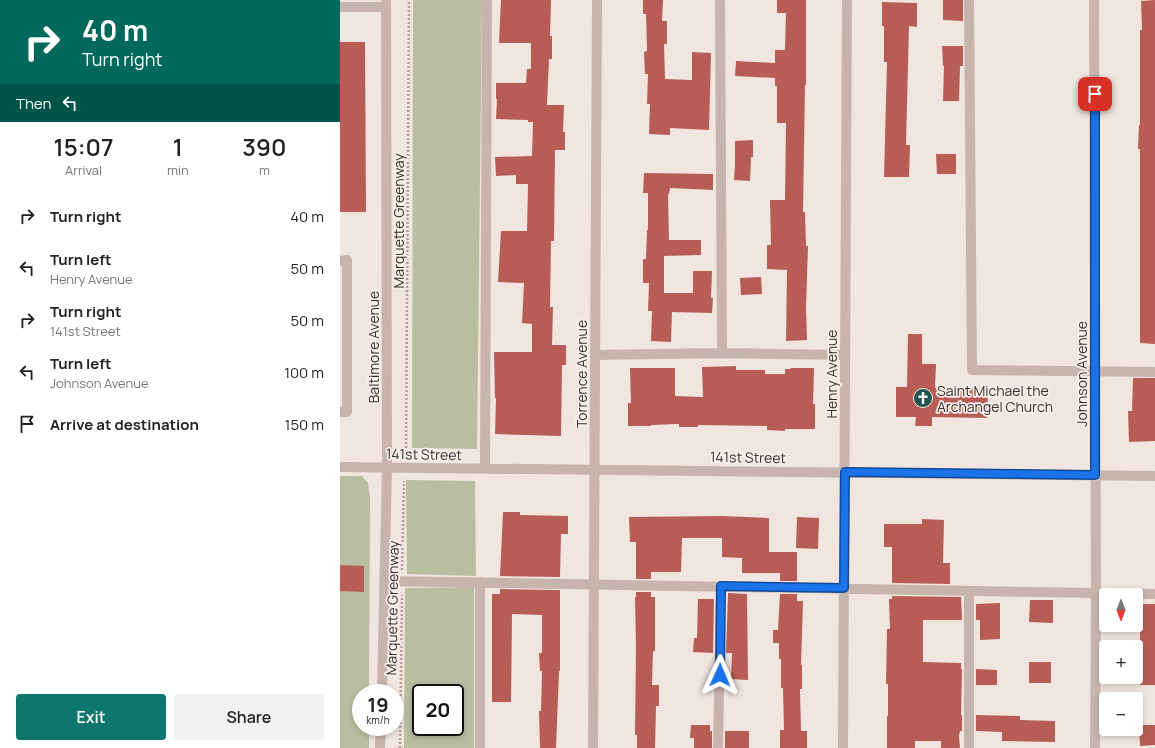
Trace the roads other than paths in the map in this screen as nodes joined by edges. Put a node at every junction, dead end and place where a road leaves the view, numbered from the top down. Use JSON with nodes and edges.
{"nodes":[{"id":1,"x":487,"y":0,"type":"edge"},
{"id":2,"x":597,"y":0,"type":"edge"},
{"id":3,"x":720,"y":0,"type":"edge"},
{"id":4,"x":847,"y":0,"type":"edge"},
{"id":5,"x":969,"y":0,"type":"edge"},
{"id":6,"x":1094,"y":0,"type":"edge"},
{"id":7,"x":386,"y":4,"type":"edge"},
{"id":8,"x":340,"y":7,"type":"edge"},
{"id":9,"x":340,"y":260,"type":"edge"},
{"id":10,"x":343,"y":349,"type":"edge"},
{"id":11,"x":722,"y":353,"type":"junction"},
{"id":12,"x":595,"y":355,"type":"junction"},
{"id":13,"x":845,"y":355,"type":"junction"},
{"id":14,"x":1096,"y":371,"type":"junction"},
{"id":15,"x":1155,"y":372,"type":"edge"},
{"id":16,"x":340,"y":412,"type":"edge"},
{"id":17,"x":340,"y":467,"type":"edge"},
{"id":18,"x":387,"y":467,"type":"junction"},
{"id":19,"x":484,"y":468,"type":"junction"},
{"id":20,"x":594,"y":469,"type":"junction"},
{"id":21,"x":845,"y":472,"type":"junction"},
{"id":22,"x":1095,"y":475,"type":"junction"},
{"id":23,"x":1155,"y":476,"type":"edge"},
{"id":24,"x":384,"y":581,"type":"junction"},
{"id":25,"x":480,"y":582,"type":"junction"},
{"id":26,"x":594,"y":584,"type":"junction"},
{"id":27,"x":721,"y":586,"type":"junction"},
{"id":28,"x":844,"y":588,"type":"junction"},
{"id":29,"x":969,"y":591,"type":"junction"},
{"id":30,"x":1096,"y":592,"type":"junction"},
{"id":31,"x":1155,"y":594,"type":"edge"},
{"id":32,"x":382,"y":684,"type":"edge"},
{"id":33,"x":381,"y":736,"type":"edge"},
{"id":34,"x":380,"y":748,"type":"edge"},
{"id":35,"x":480,"y":748,"type":"edge"},
{"id":36,"x":593,"y":748,"type":"edge"},
{"id":37,"x":718,"y":748,"type":"edge"},
{"id":38,"x":843,"y":748,"type":"edge"},
{"id":39,"x":969,"y":748,"type":"edge"},
{"id":40,"x":1095,"y":748,"type":"edge"}],
"edges":[{"from":1,"to":19,"type":"street"},
{"from":2,"to":12,"type":"street","name":"Torrence Avenue"},
{"from":3,"to":11,"type":"street"},
{"from":4,"to":13,"type":"street","name":"Henry Avenue"},
{"from":5,"to":14,"type":"street"},
{"from":6,"to":14,"type":"street","name":"Johnson Avenue"},
{"from":7,"to":8,"type":"street"},
{"from":7,"to":18,"type":"street","name":"Baltimore Avenue"},
{"from":9,"to":10,"type":"street"},
{"from":10,"to":16,"type":"street"},
{"from":11,"to":12,"type":"street"},
{"from":11,"to":13,"type":"street"},
{"from":12,"to":20,"type":"street","name":"Torrence Avenue"},
{"from":13,"to":21,"type":"street","name":"Henry Avenue"},
{"from":14,"to":15,"type":"street"},
{"from":14,"to":22,"type":"street","name":"Johnson Avenue"},
{"from":17,"to":18,"type":"street","name":"141st Street"},
{"from":18,"to":19,"type":"street","name":"141st Street"},
{"from":18,"to":24,"type":"street","name":"Baltimore Avenue"},
{"from":19,"to":20,"type":"street","name":"141st Street"},
{"from":20,"to":21,"type":"street","name":"141st Street"},
{"from":20,"to":26,"type":"street","name":"Torrence Avenue"},
{"from":21,"to":22,"type":"street","name":"141st Street"},
{"from":21,"to":28,"type":"street","name":"Henry Avenue"},
{"from":22,"to":23,"type":"street","name":"141st Street"},
{"from":22,"to":30,"type":"street","name":"Johnson Avenue"},
{"from":24,"to":25,"type":"street"},
{"from":24,"to":32,"type":"street","name":"Baltimore Avenue"},
{"from":25,"to":26,"type":"street"},
{"from":25,"to":35,"type":"street"},
{"from":26,"to":27,"type":"street"},
{"from":26,"to":36,"type":"street","name":"Torrence Avenue"},
{"from":27,"to":28,"type":"street"},
{"from":27,"to":37,"type":"street"},
{"from":28,"to":29,"type":"street"},
{"from":28,"to":38,"type":"street","name":"Henry Avenue"},
{"from":29,"to":30,"type":"street"},
{"from":29,"to":39,"type":"street"},
{"from":30,"to":31,"type":"street"},
{"from":30,"to":40,"type":"street","name":"Johnson Avenue"},
{"from":33,"to":34,"type":"street"}]}
